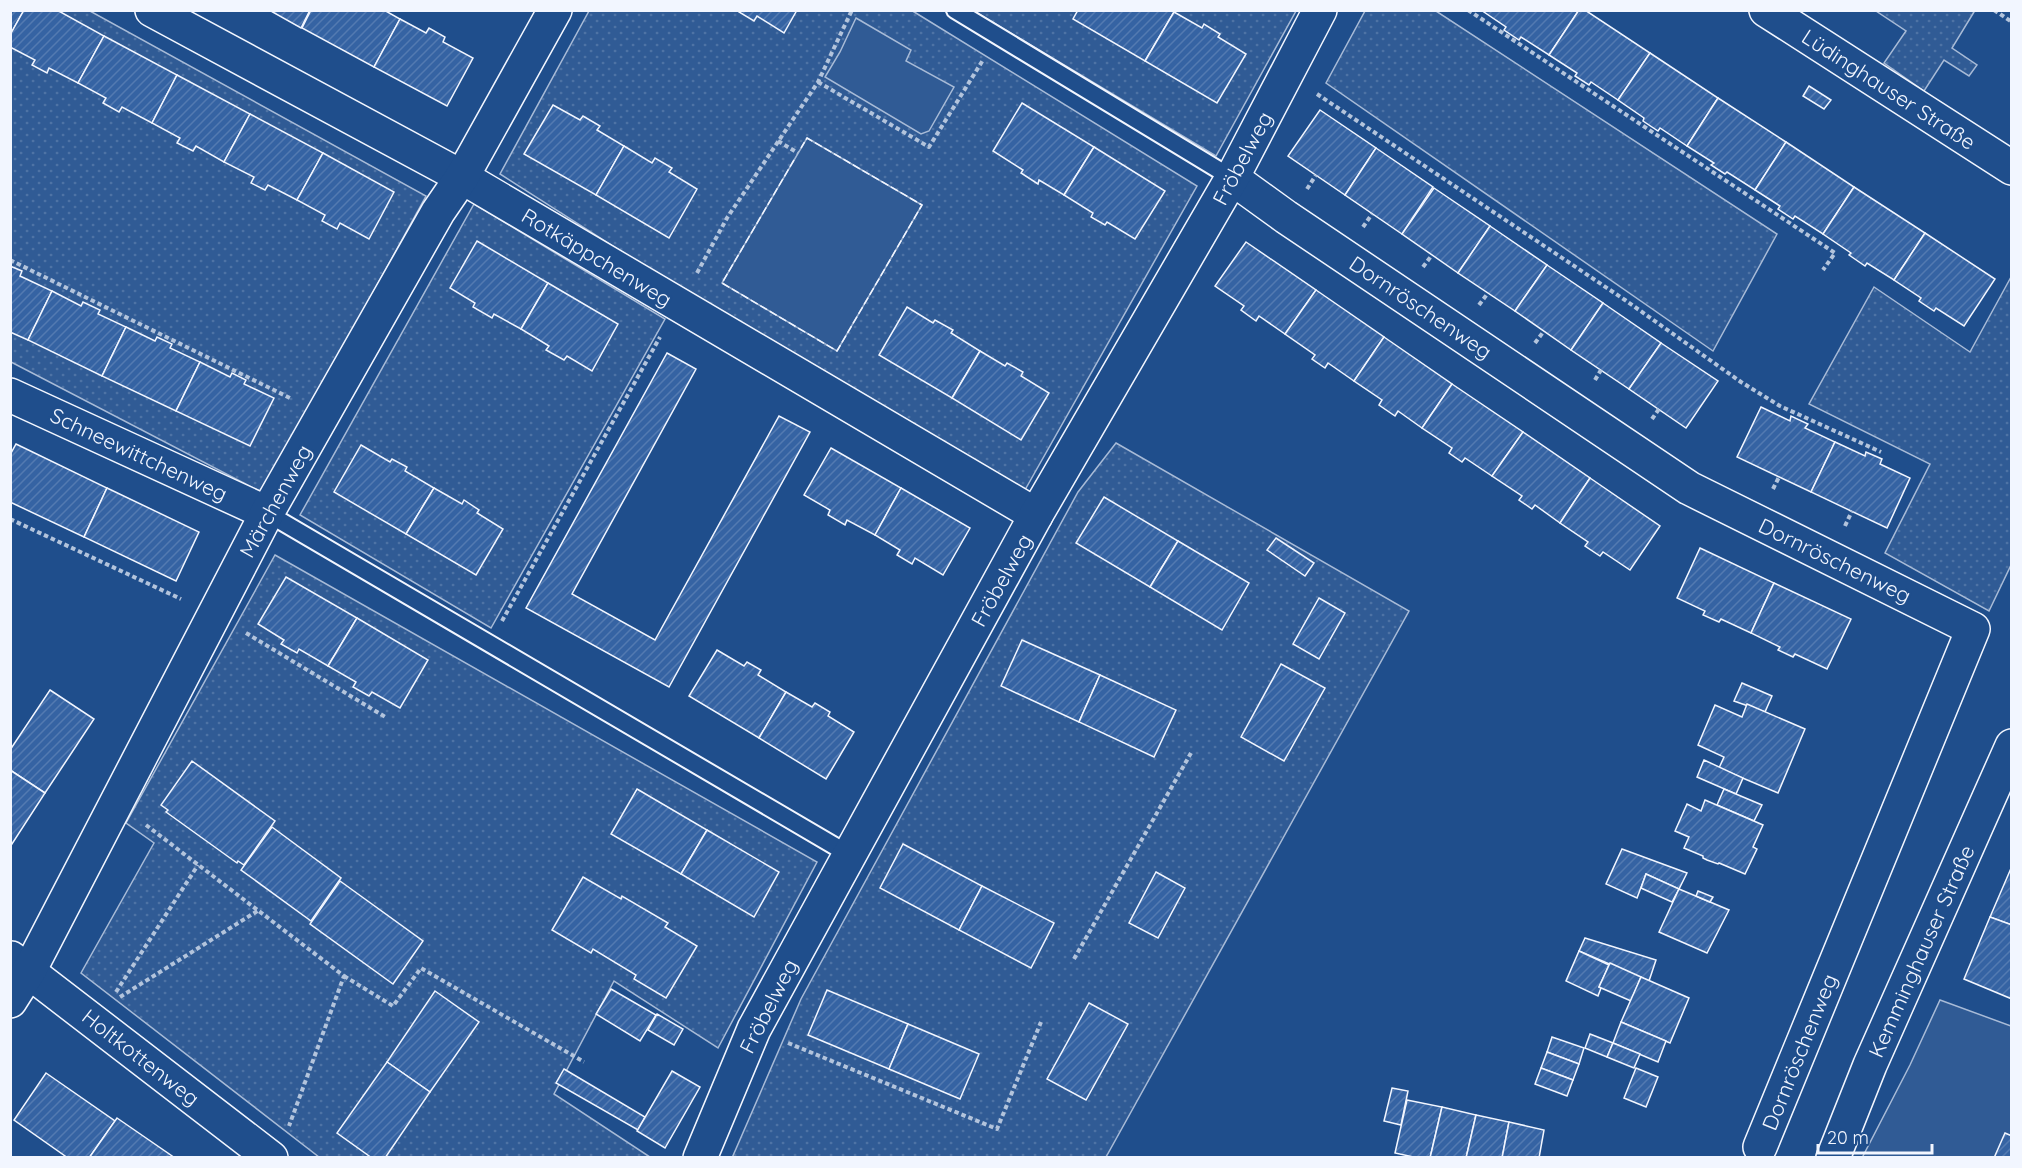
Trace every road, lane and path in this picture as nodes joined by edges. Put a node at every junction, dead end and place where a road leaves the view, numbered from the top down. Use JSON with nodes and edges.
{"nodes":[{"id":1,"x":152,"y":10,"type":"edge"},
{"id":2,"x":555,"y":10,"type":"edge"},
{"id":3,"x":955,"y":10,"type":"edge"},
{"id":4,"x":1320,"y":10,"type":"edge"},
{"id":5,"x":1468,"y":10,"type":"edge"},
{"id":6,"x":1766,"y":10,"type":"edge"},
{"id":7,"x":1994,"y":10,"type":"edge"},
{"id":8,"x":2012,"y":22,"type":"edge"},
{"id":9,"x":997,"y":36,"type":"junction"},
{"id":10,"x":1287,"y":74,"type":"junction"},
{"id":11,"x":818,"y":82,"type":"dead end"},
{"id":12,"x":778,"y":141,"type":"dead end"},
{"id":13,"x":798,"y":153,"type":"dead end"},
{"id":14,"x":2012,"y":168,"type":"edge"},
{"id":15,"x":462,"y":177,"type":"junction"},
{"id":16,"x":1232,"y":178,"type":"junction"},
{"id":17,"x":10,"y":260,"type":"edge"},
{"id":18,"x":1822,"y":270,"type":"dead end"},
{"id":19,"x":10,"y":395,"type":"edge"},
{"id":20,"x":324,"y":414,"type":"junction"},
{"id":21,"x":1881,"y":452,"type":"dead end"},
{"id":22,"x":267,"y":513,"type":"junction"},
{"id":23,"x":1036,"y":515,"type":"junction"},
{"id":24,"x":2012,"y":746,"type":"edge"},
{"id":25,"x":1191,"y":753,"type":"dead end"},
{"id":26,"x":116,"y":803,"type":"junction"},
{"id":27,"x":850,"y":855,"type":"junction"},
{"id":28,"x":198,"y":865,"type":"junction"},
{"id":29,"x":259,"y":910,"type":"junction"},
{"id":30,"x":1074,"y":958,"type":"dead end"},
{"id":31,"x":20,"y":964,"type":"edge"},
{"id":32,"x":344,"y":976,"type":"junction"},
{"id":33,"x":10,"y":1000,"type":"edge"},
{"id":34,"x":103,"y":1013,"type":"junction"},
{"id":35,"x":1041,"y":1022,"type":"dead end"},
{"id":36,"x":754,"y":1029,"type":"junction"},
{"id":37,"x":584,"y":1062,"type":"dead end"},
{"id":38,"x":278,"y":1147,"type":"edge"},
{"id":39,"x":1760,"y":1147,"type":"dead end"},
{"id":40,"x":700,"y":1158,"type":"edge"},
{"id":41,"x":1833,"y":1158,"type":"edge"}],
"edges":[{"from":1,"to":15,"type":"street","name":"Rotkäppchenweg"},
{"from":2,"to":15,"type":"street","name":"Märchenweg"},
{"from":3,"to":9,"type":"lane"},
{"from":4,"to":10,"type":"street","name":"Fröbelweg"},
{"from":5,"to":18,"type":"path"},
{"from":6,"to":14,"type":"street","name":"Lüdinghauser Straße"},
{"from":7,"to":8,"type":"path"},
{"from":9,"to":11,"type":"path"},
{"from":9,"to":16,"type":"lane"},
{"from":10,"to":16,"type":"street","name":"Fröbelweg"},
{"from":10,"to":21,"type":"path"},
{"from":12,"to":13,"type":"path"},
{"from":15,"to":20,"type":"street","name":"Märchenweg"},
{"from":15,"to":23,"type":"street","name":"Rotkäppchenweg"},
{"from":16,"to":23,"type":"street","name":"Fröbelweg"},
{"from":16,"to":39,"type":"street","name":"Dornröschenweg"},
{"from":17,"to":20,"type":"path"},
{"from":19,"to":22,"type":"street","name":"Schneewittchenweg"},
{"from":20,"to":22,"type":"street","name":"Märchenweg"},
{"from":22,"to":26,"type":"street","name":"Märchenweg"},
{"from":22,"to":27,"type":"lane"},
{"from":23,"to":27,"type":"street","name":"Fröbelweg"},
{"from":24,"to":41,"type":"street","name":"Kemminghauser Straße"},
{"from":25,"to":30,"type":"path"},
{"from":26,"to":28,"type":"path"},
{"from":26,"to":31,"type":"street","name":"Märchenweg"},
{"from":27,"to":36,"type":"street","name":"Fröbelweg"},
{"from":28,"to":29,"type":"path"},
{"from":28,"to":34,"type":"path"},
{"from":29,"to":32,"type":"path"},
{"from":29,"to":34,"type":"path"},
{"from":31,"to":33,"type":"street","name":"Märchenweg"},
{"from":31,"to":34,"type":"street","name":"Holtkottenweg"},
{"from":32,"to":37,"type":"path"},
{"from":32,"to":38,"type":"path"},
{"from":34,"to":38,"type":"street","name":"Holtkottenweg"},
{"from":35,"to":36,"type":"path"},
{"from":36,"to":40,"type":"street","name":"Fröbelweg"}]}
